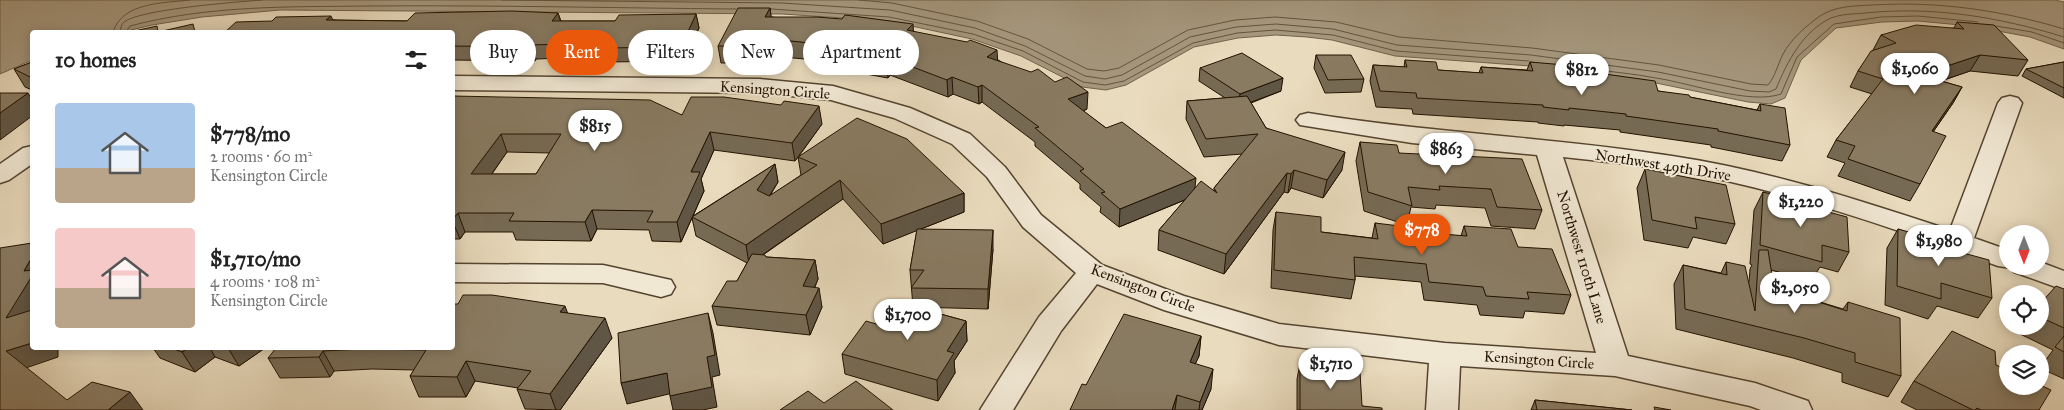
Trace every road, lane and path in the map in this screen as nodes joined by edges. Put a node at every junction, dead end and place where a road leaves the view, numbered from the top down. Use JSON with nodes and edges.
{"nodes":[{"id":1,"x":455,"y":84,"type":"edge"},
{"id":2,"x":2010,"y":103,"type":"dead end"},
{"id":3,"x":1308,"y":120,"type":"dead end"},
{"id":4,"x":1548,"y":150,"type":"junction"},
{"id":5,"x":30,"y":154,"type":"edge"},
{"id":6,"x":0,"y":175,"type":"edge"},
{"id":7,"x":1959,"y":242,"type":"junction"},
{"id":8,"x":1999,"y":257,"type":"edge"},
{"id":9,"x":1092,"y":272,"type":"junction"},
{"id":10,"x":455,"y":273,"type":"edge"},
{"id":11,"x":2048,"y":275,"type":"edge"},
{"id":12,"x":2064,"y":281,"type":"edge"},
{"id":13,"x":661,"y":287,"type":"dead end"},
{"id":14,"x":1445,"y":354,"type":"junction"},
{"id":15,"x":1616,"y":365,"type":"junction"},
{"id":16,"x":996,"y":410,"type":"edge"},
{"id":17,"x":1442,"y":410,"type":"edge"},
{"id":18,"x":1796,"y":410,"type":"edge"}],
"edges":[{"from":1,"to":9,"type":"street","name":"Kensington Circle"},
{"from":2,"to":7,"type":"street"},
{"from":3,"to":4,"type":"street","name":"Northwest 49th Drive"},
{"from":4,"to":7,"type":"street","name":"Northwest 49th Drive"},
{"from":4,"to":15,"type":"street","name":"Northwest 110th Lane"},
{"from":5,"to":6,"type":"street"},
{"from":7,"to":8,"type":"street","name":"Northwest 49th Drive"},
{"from":9,"to":14,"type":"street","name":"Kensington Circle"},
{"from":9,"to":16,"type":"street"},
{"from":10,"to":13,"type":"street"},
{"from":11,"to":12,"type":"street"},
{"from":14,"to":15,"type":"street","name":"Kensington Circle"},
{"from":14,"to":17,"type":"street"},
{"from":15,"to":18,"type":"street","name":"Kensington Circle"}]}
